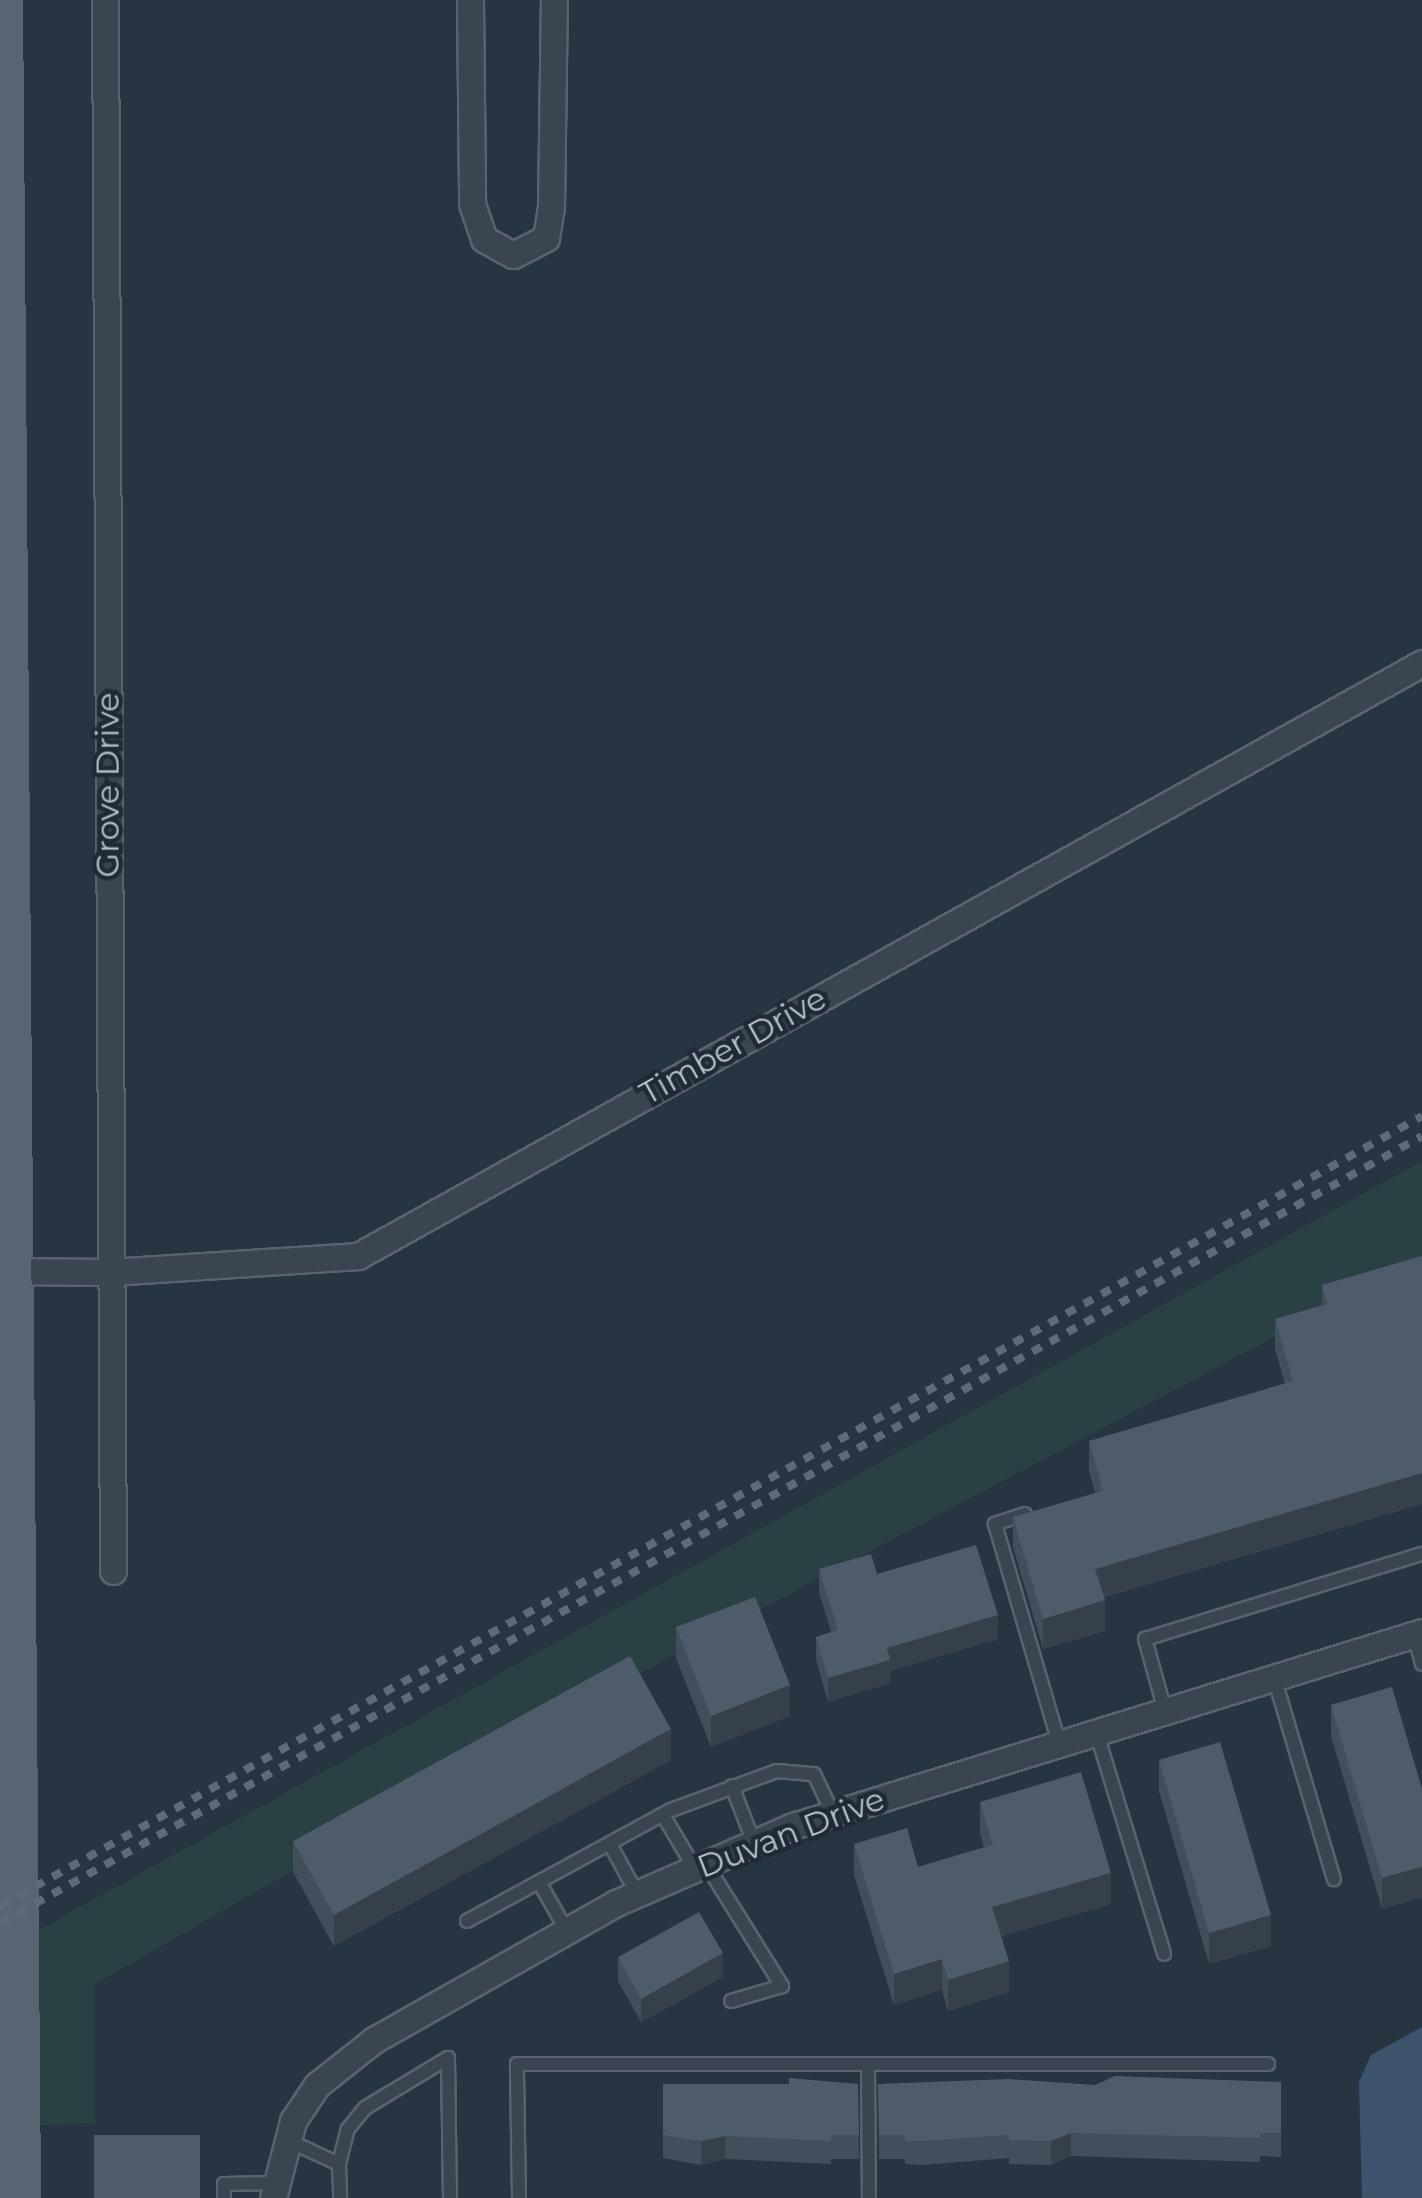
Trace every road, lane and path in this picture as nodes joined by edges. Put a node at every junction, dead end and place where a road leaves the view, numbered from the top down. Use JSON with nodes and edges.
{"nodes":[{"id":1,"x":1,"y":0,"type":"edge"},
{"id":2,"x":104,"y":0,"type":"edge"},
{"id":3,"x":470,"y":0,"type":"edge"},
{"id":4,"x":554,"y":0,"type":"edge"},
{"id":5,"x":3,"y":450,"type":"edge"},
{"id":6,"x":1422,"y":663,"type":"edge"},
{"id":7,"x":5,"y":861,"type":"edge"},
{"id":8,"x":5,"y":1272,"type":"edge"},
{"id":9,"x":110,"y":1272,"type":"junction"},
{"id":10,"x":1041,"y":1509,"type":"edge"},
{"id":11,"x":1422,"y":1554,"type":"edge"},
{"id":12,"x":113,"y":1570,"type":"dead end"},
{"id":13,"x":1418,"y":1633,"type":"edge"},
{"id":14,"x":1422,"y":1664,"type":"edge"},
{"id":15,"x":1274,"y":1677,"type":"junction"},
{"id":16,"x":1164,"y":1710,"type":"junction"},
{"id":17,"x":1096,"y":1732,"type":"junction"},
{"id":18,"x":1059,"y":1744,"type":"junction"},
{"id":19,"x":732,"y":1786,"type":"junction"},
{"id":20,"x":663,"y":1814,"type":"junction"},
{"id":21,"x":833,"y":1814,"type":"junction"},
{"id":22,"x":754,"y":1843,"type":"junction"},
{"id":23,"x":610,"y":1844,"type":"junction"},
{"id":24,"x":700,"y":1867,"type":"junction"},
{"id":25,"x":1334,"y":1879,"type":"dead end"},
{"id":26,"x":539,"y":1882,"type":"junction"},
{"id":27,"x":637,"y":1894,"type":"junction"},
{"id":28,"x":468,"y":1921,"type":"dead end"},
{"id":29,"x":567,"y":1930,"type":"junction"},
{"id":30,"x":1164,"y":1954,"type":"dead end"},
{"id":31,"x":731,"y":2001,"type":"dead end"},
{"id":32,"x":868,"y":2064,"type":"junction"},
{"id":33,"x":1268,"y":2064,"type":"dead end"},
{"id":34,"x":287,"y":2140,"type":"junction"},
{"id":35,"x":340,"y":2164,"type":"junction"},
{"id":36,"x":273,"y":2190,"type":"edge"},
{"id":37,"x":19,"y":2198,"type":"edge"},
{"id":38,"x":224,"y":2198,"type":"edge"},
{"id":39,"x":340,"y":2198,"type":"edge"},
{"id":40,"x":450,"y":2198,"type":"edge"},
{"id":41,"x":518,"y":2198,"type":"edge"},
{"id":42,"x":869,"y":2198,"type":"edge"}],
"edges":[{"from":1,"to":5,"type":"main road"},
{"from":2,"to":9,"type":"street","name":"Grove Drive"},
{"from":3,"to":4,"type":"street"},
{"from":5,"to":7,"type":"main road"},
{"from":6,"to":9,"type":"street","name":"Timber Drive"},
{"from":7,"to":8,"type":"main road"},
{"from":8,"to":9,"type":"street","name":"Timber Drive"},
{"from":8,"to":37,"type":"main road"},
{"from":9,"to":12,"type":"street","name":"Grove Drive"},
{"from":10,"to":18,"type":"lane"},
{"from":11,"to":16,"type":"lane"},
{"from":13,"to":14,"type":"lane"},
{"from":13,"to":15,"type":"street","name":"Duvan Drive"},
{"from":15,"to":16,"type":"street","name":"Duvan Drive"},
{"from":15,"to":25,"type":"lane"},
{"from":16,"to":17,"type":"street","name":"Duvan Drive"},
{"from":17,"to":18,"type":"street","name":"Duvan Drive"},
{"from":17,"to":30,"type":"lane"},
{"from":18,"to":21,"type":"street","name":"Duvan Drive"},
{"from":19,"to":20,"type":"lane"},
{"from":19,"to":21,"type":"lane"},
{"from":19,"to":22,"type":"lane"},
{"from":20,"to":23,"type":"lane"},
{"from":20,"to":24,"type":"lane"},
{"from":21,"to":22,"type":"street","name":"Duvan Drive"},
{"from":22,"to":24,"type":"street","name":"Duvan Drive"},
{"from":23,"to":26,"type":"lane"},
{"from":23,"to":27,"type":"lane"},
{"from":24,"to":27,"type":"street","name":"Duvan Drive"},
{"from":24,"to":31,"type":"lane"},
{"from":26,"to":28,"type":"lane"},
{"from":26,"to":29,"type":"lane"},
{"from":27,"to":29,"type":"street","name":"Duvan Drive"},
{"from":29,"to":34,"type":"street","name":"Duvan Drive"},
{"from":32,"to":33,"type":"lane"},
{"from":32,"to":41,"type":"lane"},
{"from":32,"to":42,"type":"lane"},
{"from":34,"to":35,"type":"lane"},
{"from":34,"to":36,"type":"street","name":"Duvan Drive"},
{"from":35,"to":39,"type":"lane"},
{"from":35,"to":40,"type":"lane"},
{"from":36,"to":38,"type":"lane"}]}
